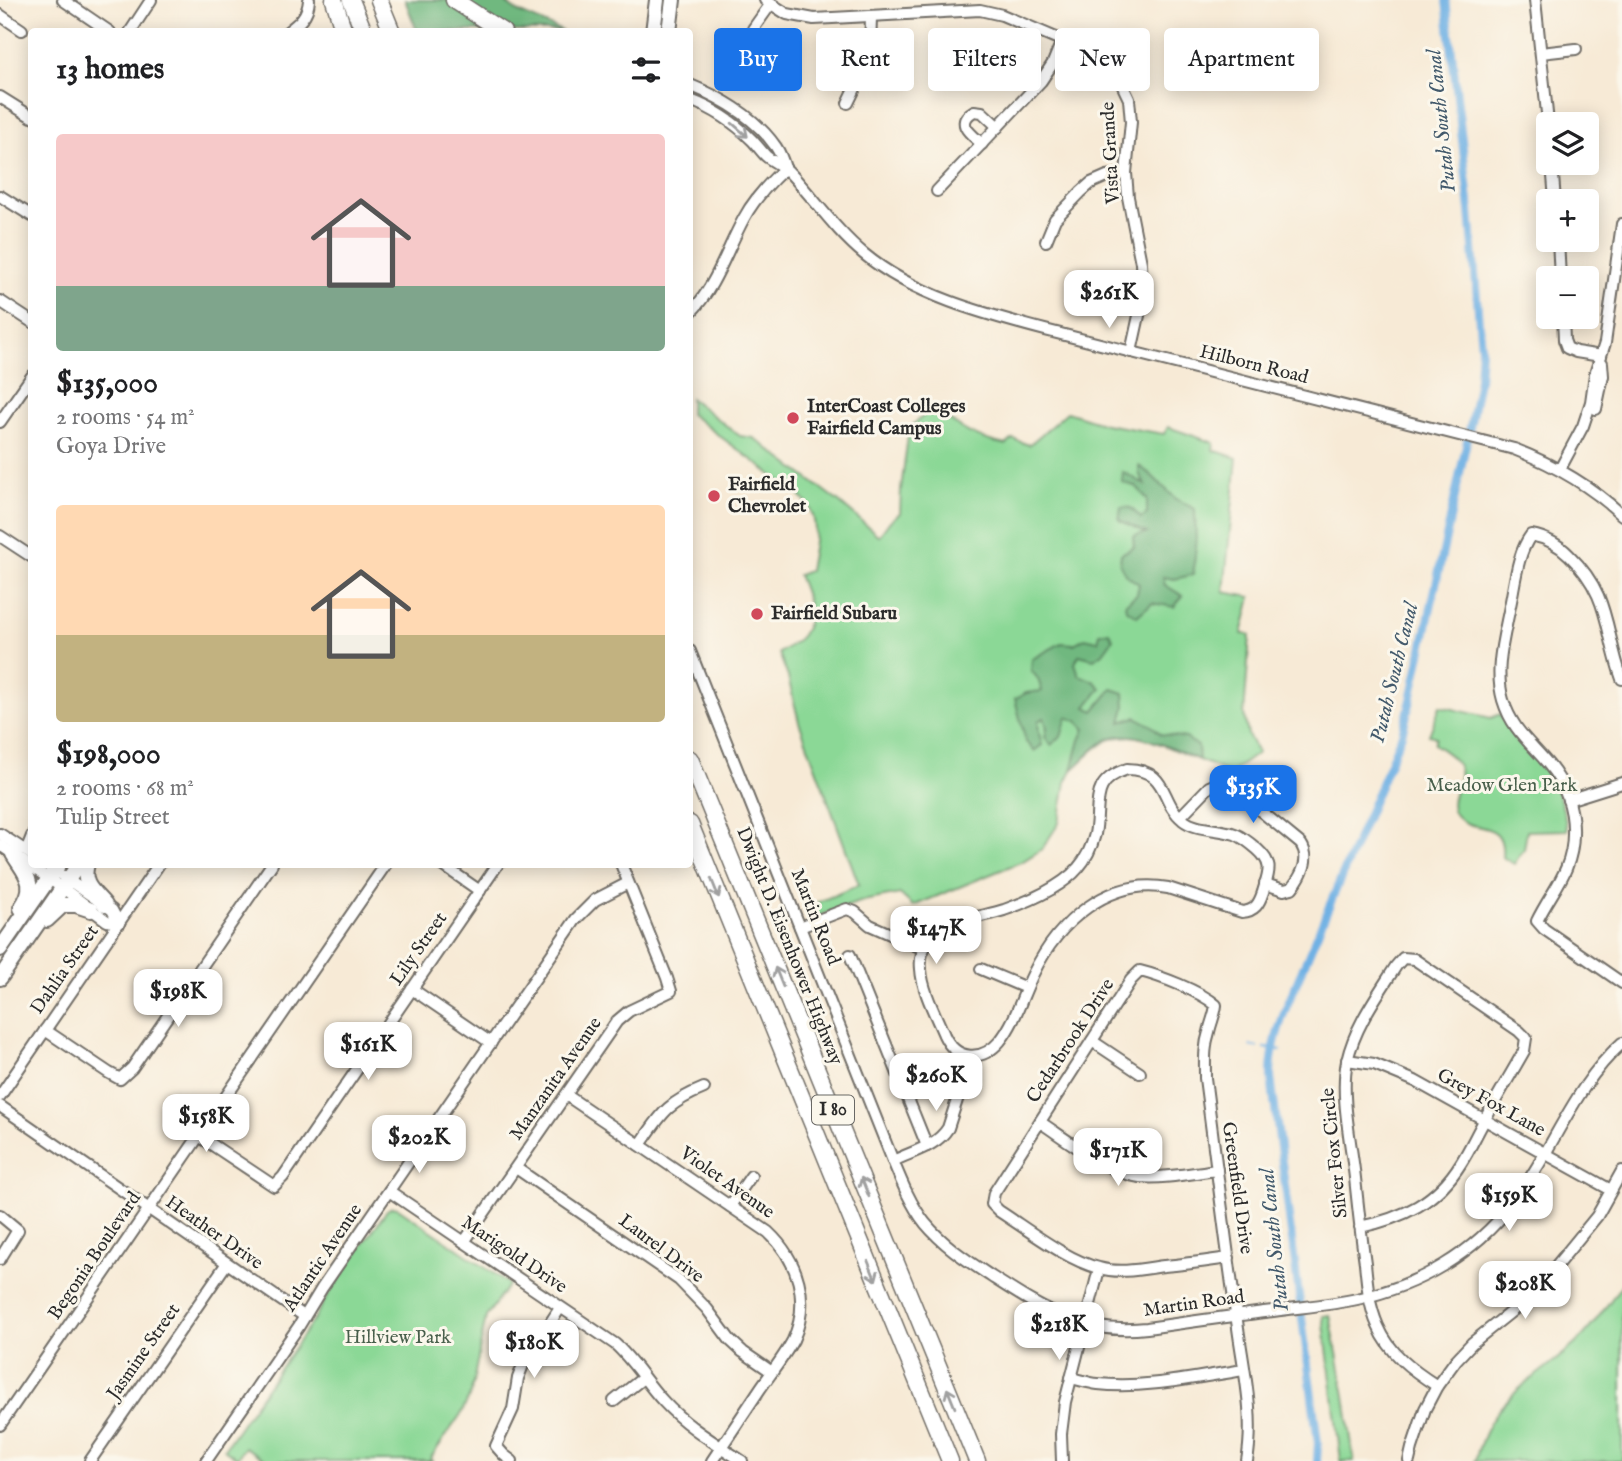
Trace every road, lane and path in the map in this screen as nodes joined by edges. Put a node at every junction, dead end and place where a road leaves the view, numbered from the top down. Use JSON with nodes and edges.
{"nodes":[{"id":1,"x":63,"y":0,"type":"edge"},
{"id":2,"x":151,"y":0,"type":"edge"},
{"id":3,"x":309,"y":0,"type":"edge"},
{"id":4,"x":334,"y":0,"type":"edge"},
{"id":5,"x":351,"y":0,"type":"edge"},
{"id":6,"x":379,"y":0,"type":"edge"},
{"id":7,"x":454,"y":0,"type":"edge"},
{"id":8,"x":657,"y":0,"type":"edge"},
{"id":9,"x":673,"y":0,"type":"edge"},
{"id":10,"x":1535,"y":0,"type":"edge"},
{"id":11,"x":767,"y":2,"type":"edge"},
{"id":12,"x":0,"y":15,"type":"edge"},
{"id":13,"x":871,"y":16,"type":"junction"},
{"id":14,"x":104,"y":28,"type":"edge"},
{"id":15,"x":133,"y":28,"type":"edge"},
{"id":16,"x":292,"y":28,"type":"edge"},
{"id":17,"x":343,"y":28,"type":"edge"},
{"id":18,"x":362,"y":28,"type":"edge"},
{"id":19,"x":390,"y":28,"type":"edge"},
{"id":20,"x":497,"y":28,"type":"edge"},
{"id":21,"x":654,"y":28,"type":"edge"},
{"id":22,"x":670,"y":28,"type":"edge"},
{"id":23,"x":754,"y":28,"type":"edge"},
{"id":24,"x":22,"y":30,"type":"dead end"},
{"id":25,"x":1055,"y":38,"type":"edge"},
{"id":26,"x":1576,"y":50,"type":"dead end"},
{"id":27,"x":1541,"y":53,"type":"junction"},
{"id":28,"x":1055,"y":58,"type":"edge"},
{"id":29,"x":693,"y":86,"type":"edge"},
{"id":30,"x":1125,"y":91,"type":"edge"},
{"id":31,"x":0,"y":97,"type":"edge"},
{"id":32,"x":693,"y":101,"type":"edge"},
{"id":33,"x":848,"y":103,"type":"dead end"},
{"id":34,"x":1547,"y":112,"type":"edge"},
{"id":35,"x":28,"y":114,"type":"edge"},
{"id":36,"x":998,"y":127,"type":"junction"},
{"id":37,"x":982,"y":144,"type":"junction"},
{"id":38,"x":785,"y":168,"type":"junction"},
{"id":39,"x":1126,"y":173,"type":"junction"},
{"id":40,"x":937,"y":191,"type":"dead end"},
{"id":41,"x":0,"y":196,"type":"edge"},
{"id":42,"x":28,"y":214,"type":"edge"},
{"id":43,"x":1622,"y":224,"type":"edge"},
{"id":44,"x":1046,"y":241,"type":"dead end"},
{"id":45,"x":0,"y":301,"type":"edge"},
{"id":46,"x":693,"y":309,"type":"edge"},
{"id":47,"x":28,"y":319,"type":"edge"},
{"id":48,"x":1564,"y":329,"type":"edge"},
{"id":49,"x":1131,"y":352,"type":"junction"},
{"id":50,"x":1601,"y":356,"type":"junction"},
{"id":51,"x":28,"y":381,"type":"edge"},
{"id":52,"x":1601,"y":387,"type":"junction"},
{"id":53,"x":1591,"y":402,"type":"junction"},
{"id":54,"x":2,"y":414,"type":"edge"},
{"id":55,"x":1583,"y":426,"type":"junction"},
{"id":56,"x":1560,"y":469,"type":"junction"},
{"id":57,"x":1622,"y":514,"type":"edge"},
{"id":58,"x":0,"y":536,"type":"edge"},
{"id":59,"x":28,"y":554,"type":"edge"},
{"id":60,"x":693,"y":660,"type":"edge"},
{"id":61,"x":1622,"y":679,"type":"edge"},
{"id":62,"x":693,"y":766,"type":"edge"},
{"id":63,"x":1622,"y":783,"type":"edge"},
{"id":64,"x":1568,"y":800,"type":"junction"},
{"id":65,"x":1180,"y":817,"type":"junction"},
{"id":66,"x":693,"y":831,"type":"edge"},
{"id":67,"x":0,"y":834,"type":"edge"},
{"id":68,"x":6,"y":850,"type":"edge"},
{"id":69,"x":28,"y":852,"type":"edge"},
{"id":70,"x":28,"y":860,"type":"edge"},
{"id":71,"x":76,"y":868,"type":"edge"},
{"id":72,"x":86,"y":868,"type":"edge"},
{"id":73,"x":156,"y":868,"type":"edge"},
{"id":74,"x":269,"y":868,"type":"edge"},
{"id":75,"x":383,"y":868,"type":"edge"},
{"id":76,"x":447,"y":868,"type":"edge"},
{"id":77,"x":495,"y":868,"type":"edge"},
{"id":78,"x":622,"y":868,"type":"edge"},
{"id":79,"x":52,"y":870,"type":"edge"},
{"id":80,"x":628,"y":883,"type":"junction"},
{"id":81,"x":65,"y":884,"type":"junction"},
{"id":82,"x":1265,"y":884,"type":"junction"},
{"id":83,"x":480,"y":891,"type":"junction"},
{"id":84,"x":98,"y":907,"type":"junction"},
{"id":85,"x":119,"y":923,"type":"junction"},
{"id":86,"x":800,"y":927,"type":"junction"},
{"id":87,"x":0,"y":938,"type":"edge"},
{"id":88,"x":24,"y":944,"type":"junction"},
{"id":89,"x":924,"y":949,"type":"junction"},
{"id":90,"x":0,"y":950,"type":"edge"},
{"id":91,"x":850,"y":955,"type":"dead end"},
{"id":92,"x":981,"y":969,"type":"dead end"},
{"id":93,"x":1620,"y":976,"type":"edge"},
{"id":94,"x":0,"y":978,"type":"edge"},
{"id":95,"x":1026,"y":988,"type":"junction"},
{"id":96,"x":412,"y":989,"type":"junction"},
{"id":97,"x":1216,"y":1004,"type":"joint"},
{"id":98,"x":45,"y":1030,"type":"junction"},
{"id":99,"x":1092,"y":1041,"type":"junction"},
{"id":100,"x":491,"y":1043,"type":"junction"},
{"id":101,"x":1622,"y":1043,"type":"edge"},
{"id":102,"x":969,"y":1056,"type":"junction"},
{"id":103,"x":1347,"y":1060,"type":"junction"},
{"id":104,"x":1140,"y":1073,"type":"dead end"},
{"id":105,"x":704,"y":1088,"type":"dead end"},
{"id":106,"x":566,"y":1094,"type":"junction"},
{"id":107,"x":0,"y":1096,"type":"edge"},
{"id":108,"x":0,"y":1106,"type":"edge"},
{"id":109,"x":1485,"y":1120,"type":"junction"},
{"id":110,"x":1040,"y":1122,"type":"junction"},
{"id":111,"x":199,"y":1136,"type":"junction"},
{"id":112,"x":640,"y":1145,"type":"junction"},
{"id":113,"x":927,"y":1146,"type":"junction"},
{"id":114,"x":1545,"y":1154,"type":"junction"},
{"id":115,"x":893,"y":1161,"type":"junction"},
{"id":116,"x":516,"y":1168,"type":"junction"},
{"id":117,"x":1217,"y":1170,"type":"junction"},
{"id":118,"x":1622,"y":1171,"type":"edge"},
{"id":119,"x":751,"y":1176,"type":"dead end"},
{"id":120,"x":389,"y":1191,"type":"junction"},
{"id":121,"x":1611,"y":1191,"type":"junction"},
{"id":122,"x":730,"y":1206,"type":"junction"},
{"id":123,"x":149,"y":1209,"type":"junction"},
{"id":124,"x":0,"y":1215,"type":"edge"},
{"id":125,"x":1360,"y":1227,"type":"junction"},
{"id":126,"x":464,"y":1242,"type":"junction"},
{"id":127,"x":1229,"y":1258,"type":"junction"},
{"id":128,"x":0,"y":1259,"type":"edge"},
{"id":129,"x":227,"y":1263,"type":"junction"},
{"id":130,"x":1099,"y":1269,"type":"junction"},
{"id":131,"x":1370,"y":1296,"type":"junction"},
{"id":132,"x":560,"y":1308,"type":"junction"},
{"id":133,"x":304,"y":1316,"type":"junction"},
{"id":134,"x":1236,"y":1316,"type":"junction"},
{"id":135,"x":1084,"y":1325,"type":"junction"},
{"id":136,"x":1244,"y":1370,"type":"junction"},
{"id":137,"x":772,"y":1372,"type":"junction"},
{"id":138,"x":643,"y":1378,"type":"junction"},
{"id":139,"x":1071,"y":1378,"type":"junction"},
{"id":140,"x":1437,"y":1386,"type":"junction"},
{"id":141,"x":614,"y":1401,"type":"dead end"},
{"id":142,"x":0,"y":1425,"type":"edge"},
{"id":143,"x":722,"y":1447,"type":"junction"},
{"id":144,"x":90,"y":1461,"type":"edge"},
{"id":145,"x":206,"y":1461,"type":"edge"},
{"id":146,"x":512,"y":1461,"type":"edge"},
{"id":147,"x":712,"y":1461,"type":"edge"},
{"id":148,"x":742,"y":1461,"type":"edge"},
{"id":149,"x":950,"y":1461,"type":"edge"},
{"id":150,"x":977,"y":1461,"type":"edge"},
{"id":151,"x":1062,"y":1461,"type":"edge"},
{"id":152,"x":1247,"y":1461,"type":"edge"},
{"id":153,"x":1409,"y":1461,"type":"edge"}],
"edges":[{"from":1,"to":14,"type":"street"},
{"from":2,"to":15,"type":"street"},
{"from":3,"to":16,"type":"street"},
{"from":4,"to":17,"type":"highway"},
{"from":5,"to":18,"type":"highway"},
{"from":6,"to":19,"type":"highway"},
{"from":7,"to":20,"type":"highway"},
{"from":8,"to":21,"type":"main road"},
{"from":9,"to":22,"type":"main road"},
{"from":10,"to":27,"type":"street"},
{"from":11,"to":13,"type":"street","name":"Vista Grande"},
{"from":11,"to":23,"type":"street"},
{"from":12,"to":24,"type":"street"},
{"from":13,"to":25,"type":"street","name":"Vista Grande"},
{"from":13,"to":33,"type":"street"},
{"from":26,"to":27,"type":"street"},
{"from":27,"to":34,"type":"street"},
{"from":28,"to":36,"type":"street"},
{"from":29,"to":38,"type":"street","name":"Hilborn Road"},
{"from":30,"to":39,"type":"street","name":"Vista Grande"},
{"from":31,"to":35,"type":"street"},
{"from":32,"to":38,"type":"street","name":"Hilborn Road","one_way":true},
{"from":36,"to":37,"type":"street"},
{"from":36,"to":37,"type":"street"},
{"from":37,"to":40,"type":"street"},
{"from":38,"to":46,"type":"street"},
{"from":38,"to":49,"type":"street","name":"Hilborn Road"},
{"from":39,"to":44,"type":"street"},
{"from":39,"to":49,"type":"street","name":"Vista Grande"},
{"from":41,"to":42,"type":"street"},
{"from":43,"to":50,"type":"street"},
{"from":45,"to":47,"type":"street"},
{"from":48,"to":50,"type":"street"},
{"from":49,"to":56,"type":"street","name":"Hilborn Road"},
{"from":50,"to":52,"type":"street"},
{"from":50,"to":53,"type":"street"},
{"from":51,"to":54,"type":"street"},
{"from":52,"to":53,"type":"street"},
{"from":52,"to":55,"type":"street"},
{"from":53,"to":55,"type":"street"},
{"from":55,"to":56,"type":"street"},
{"from":56,"to":57,"type":"street","name":"Hilborn Road"},
{"from":58,"to":59,"type":"street"},
{"from":60,"to":86,"type":"street","name":"Martin Road"},
{"from":61,"to":64,"type":"street"},
{"from":150,"to":62,"type":"highway","name":"Dwight D. Eisenhower Highway","number":"I 80","one_way":true},
{"from":63,"to":64,"type":"street"},
{"from":64,"to":93,"type":"street"},
{"from":65,"to":82,"type":"street"},
{"from":65,"to":82,"type":"street"},
{"from":65,"to":89,"type":"street"},
{"from":66,"to":149,"type":"highway","number":"I 80","one_way":true},
{"from":67,"to":69,"type":"street"},
{"from":68,"to":70,"type":"street"},
{"from":68,"to":87,"type":"main road"},
{"from":71,"to":81,"type":"main road"},
{"from":72,"to":84,"type":"main road"},
{"from":73,"to":85,"type":"street","name":"Dahlia Street"},
{"from":74,"to":98,"type":"street"},
{"from":75,"to":111,"type":"street","name":"Begonia Boulevard"},
{"from":76,"to":83,"type":"street"},
{"from":77,"to":83,"type":"street","name":"Lily Street"},
{"from":78,"to":80,"type":"street"},
{"from":79,"to":81,"type":"street"},
{"from":79,"to":90,"type":"main road"},
{"from":80,"to":100,"type":"street","name":"Atlantic Avenue"},
{"from":80,"to":106,"type":"street","name":"Manzanita Avenue"},
{"from":81,"to":84,"type":"street"},
{"from":81,"to":88,"type":"main road"},
{"from":82,"to":95,"type":"street"},
{"from":83,"to":96,"type":"street","name":"Lily Street"},
{"from":84,"to":85,"type":"street"},
{"from":84,"to":88,"type":"main road"},
{"from":85,"to":98,"type":"street","name":"Dahlia Street"},
{"from":86,"to":89,"type":"street"},
{"from":86,"to":115,"type":"street","name":"Martin Road"},
{"from":88,"to":94,"type":"main road"},
{"from":89,"to":102,"type":"street"},
{"from":91,"to":113,"type":"street"},
{"from":92,"to":95,"type":"street"},
{"from":95,"to":102,"type":"street"},
{"from":96,"to":100,"type":"street"},
{"from":96,"to":111,"type":"street","name":"Lily Street"},
{"from":97,"to":99,"type":"street","name":"Cedarbrook Drive"},
{"from":97,"to":117,"type":"street","name":"Greenfield Drive"},
{"from":98,"to":107,"type":"street","name":"Dahlia Street"},
{"from":99,"to":104,"type":"street"},
{"from":99,"to":110,"type":"street","name":"Cedarbrook Drive"},
{"from":100,"to":120,"type":"street","name":"Atlantic Avenue"},
{"from":101,"to":114,"type":"street","name":"Martin Road"},
{"from":102,"to":113,"type":"street"},
{"from":103,"to":109,"type":"street","name":"Grey Fox Lane"},
{"from":103,"to":109,"type":"street","name":"Silver Fox Circle"},
{"from":103,"to":125,"type":"street","name":"Silver Fox Circle"},
{"from":105,"to":112,"type":"street"},
{"from":106,"to":112,"type":"street","name":"Violet Avenue"},
{"from":106,"to":116,"type":"street","name":"Manzanita Avenue"},
{"from":108,"to":123,"type":"street","name":"Heather Drive"},
{"from":109,"to":114,"type":"street","name":"Grey Fox Lane"},
{"from":109,"to":125,"type":"street","name":"Silver Fox Circle"},
{"from":110,"to":117,"type":"street"},
{"from":110,"to":130,"type":"street","name":"Cedarbrook Drive"},
{"from":111,"to":123,"type":"street","name":"Begonia Boulevard"},
{"from":112,"to":122,"type":"street","name":"Violet Avenue"},
{"from":113,"to":115,"type":"street"},
{"from":114,"to":121,"type":"street","name":"Grey Fox Lane"},
{"from":114,"to":131,"type":"street","name":"Martin Road"},
{"from":115,"to":135,"type":"street","name":"Martin Road"},
{"from":116,"to":126,"type":"street","name":"Manzanita Avenue"},
{"from":116,"to":137,"type":"street","name":"Laurel Drive"},
{"from":117,"to":127,"type":"street","name":"Greenfield Drive"},
{"from":118,"to":121,"type":"street"},
{"from":119,"to":122,"type":"street"},
{"from":120,"to":126,"type":"street","name":"Marigold Drive"},
{"from":120,"to":133,"type":"street","name":"Atlantic Avenue"},
{"from":121,"to":140,"type":"street"},
{"from":122,"to":137,"type":"street","name":"Violet Avenue"},
{"from":123,"to":129,"type":"street","name":"Heather Drive"},
{"from":123,"to":142,"type":"street","name":"Begonia Boulevard"},
{"from":124,"to":128,"type":"street"},
{"from":125,"to":131,"type":"street","name":"Silver Fox Circle"},
{"from":126,"to":132,"type":"street","name":"Marigold Drive"},
{"from":127,"to":130,"type":"street"},
{"from":127,"to":134,"type":"street","name":"Greenfield Drive"},
{"from":129,"to":133,"type":"street","name":"Heather Drive"},
{"from":129,"to":144,"type":"street","name":"Jasmine Street"},
{"from":130,"to":135,"type":"street"},
{"from":131,"to":134,"type":"street","name":"Martin Road"},
{"from":131,"to":140,"type":"street","name":"Silver Fox Circle"},
{"from":132,"to":138,"type":"street","name":"Marigold Drive"},
{"from":132,"to":146,"type":"street"},
{"from":133,"to":145,"type":"street","name":"Atlantic Avenue"},
{"from":134,"to":135,"type":"street","name":"Martin Road"},
{"from":134,"to":136,"type":"street","name":"Greenfield Drive"},
{"from":135,"to":139,"type":"street"},
{"from":136,"to":139,"type":"street"},
{"from":136,"to":152,"type":"street","name":"Greenfield Drive"},
{"from":137,"to":143,"type":"street","name":"Violet Avenue"},
{"from":138,"to":141,"type":"street"},
{"from":138,"to":143,"type":"street","name":"Marigold Drive"},
{"from":139,"to":151,"type":"street"},
{"from":140,"to":153,"type":"street"},
{"from":143,"to":147,"type":"street","name":"Violet Avenue"},
{"from":143,"to":148,"type":"street","name":"Marigold Drive"}]}
